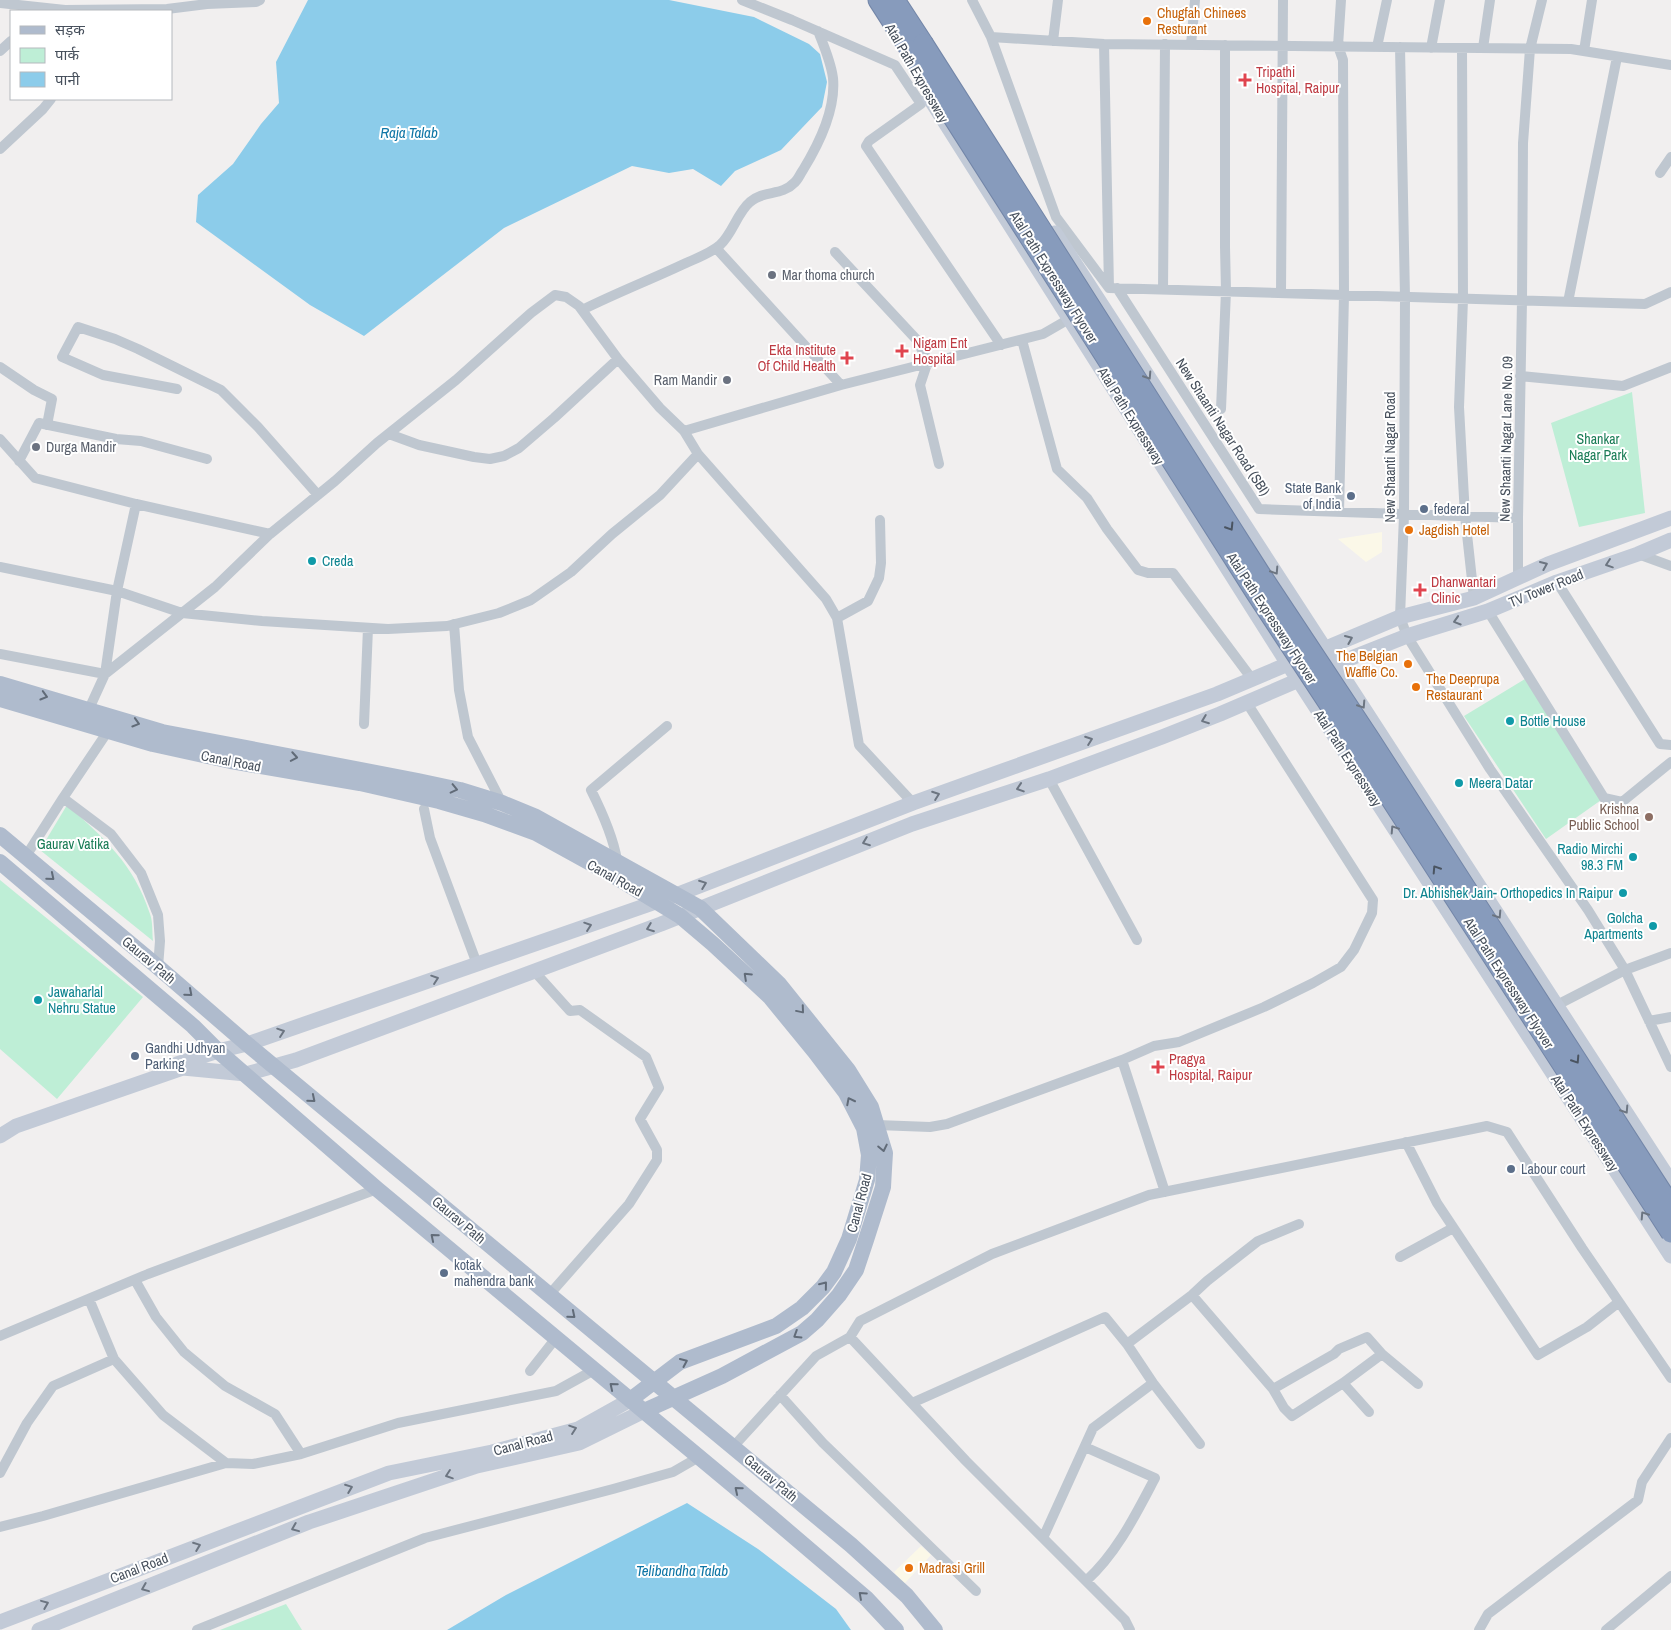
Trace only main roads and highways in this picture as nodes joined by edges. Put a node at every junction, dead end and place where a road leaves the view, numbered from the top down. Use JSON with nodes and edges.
{"nodes":[{"id":1,"x":877,"y":0,"type":"edge"},
{"id":2,"x":897,"y":0,"type":"edge"},
{"id":3,"x":916,"y":47,"type":"junction"},
{"id":4,"x":1671,"y":518,"type":"edge"},
{"id":5,"x":1671,"y":540,"type":"edge"},
{"id":6,"x":1326,"y":649,"type":"junction"},
{"id":7,"x":1288,"y":664,"type":"junction"},
{"id":8,"x":1336,"y":664,"type":"junction"},
{"id":9,"x":1298,"y":681,"type":"junction"},
{"id":10,"x":0,"y":684,"type":"edge"},
{"id":11,"x":1217,"y":694,"type":"junction"},
{"id":12,"x":0,"y":698,"type":"edge"},
{"id":13,"x":1225,"y":712,"type":"junction"},
{"id":14,"x":0,"y":835,"type":"edge"},
{"id":15,"x":0,"y":862,"type":"edge"},
{"id":16,"x":676,"y":895,"type":"junction"},
{"id":17,"x":657,"y":902,"type":"junction"},
{"id":18,"x":700,"y":908,"type":"junction"},
{"id":19,"x":680,"y":916,"type":"junction"},
{"id":20,"x":247,"y":1044,"type":"junction"},
{"id":21,"x":218,"y":1051,"type":"junction"},
{"id":22,"x":274,"y":1067,"type":"junction"},
{"id":23,"x":246,"y":1074,"type":"junction"},
{"id":24,"x":870,"y":1127,"type":"junction"},
{"id":25,"x":0,"y":1130,"type":"edge"},
{"id":26,"x":0,"y":1136,"type":"edge"},
{"id":27,"x":1671,"y":1182,"type":"edge"},
{"id":28,"x":1671,"y":1206,"type":"edge"},
{"id":29,"x":1671,"y":1233,"type":"edge"},
{"id":30,"x":1671,"y":1256,"type":"edge"},
{"id":31,"x":653,"y":1382,"type":"junction"},
{"id":32,"x":674,"y":1398,"type":"junction"},
{"id":33,"x":630,"y":1400,"type":"junction"},
{"id":34,"x":644,"y":1411,"type":"junction"},
{"id":35,"x":0,"y":1622,"type":"edge"},
{"id":36,"x":39,"y":1630,"type":"edge"},
{"id":37,"x":896,"y":1630,"type":"edge"},
{"id":38,"x":935,"y":1630,"type":"edge"}],
"edges":[{"from":1,"to":3,"type":"highway","name":"Atal Path Expressway Flyover"},
{"from":1,"to":7,"type":"main road","name":"Atal Path Expressway"},
{"from":2,"to":3,"type":"highway","name":"Atal Path Expressway Flyover"},
{"from":2,"to":6,"type":"main road","one_way":true},
{"from":3,"to":28,"type":"highway","name":"Atal Path Expressway Flyover","one_way":true,"bridge":true},
{"from":29,"to":3,"type":"highway","name":"Atal Path Expressway Flyover","one_way":true,"bridge":true},
{"from":6,"to":4,"type":"main road","name":"TV Tower Road","one_way":true},
{"from":5,"to":8,"type":"main road","name":"TV Tower Road","one_way":true},
{"from":6,"to":7,"type":"main road","name":"TV Tower Road"},
{"from":6,"to":8,"type":"main road"},
{"from":7,"to":9,"type":"main road","name":"Atal Path Expressway"},
{"from":7,"to":11,"type":"main road","name":"TV Tower Road"},
{"from":8,"to":9,"type":"main road","name":"TV Tower Road"},
{"from":8,"to":27,"type":"main road","one_way":true},
{"from":9,"to":13,"type":"main road","name":"TV Tower Road"},
{"from":30,"to":9,"type":"main road","name":"Atal Path Expressway","one_way":true},
{"from":10,"to":16,"type":"main road","one_way":true},
{"from":11,"to":13,"type":"main road"},
{"from":16,"to":11,"type":"main road","name":"TV Tower Road","one_way":true},
{"from":12,"to":17,"type":"main road","name":"Canal Road"},
{"from":13,"to":18,"type":"main road","name":"TV Tower Road","one_way":true},
{"from":14,"to":20,"type":"main road","name":"Gaurav Path","one_way":true},
{"from":15,"to":21,"type":"main road"},
{"from":16,"to":17,"type":"main road","name":"TV Tower Road"},
{"from":16,"to":18,"type":"main road"},
{"from":17,"to":19,"type":"main road","name":"Canal Road"},
{"from":20,"to":17,"type":"main road","name":"TV Tower Road","one_way":true},
{"from":18,"to":19,"type":"main road","name":"TV Tower Road"},
{"from":18,"to":24,"type":"main road","one_way":true},
{"from":19,"to":22,"type":"main road","name":"TV Tower Road","one_way":true},
{"from":24,"to":19,"type":"main road","name":"Canal Road","one_way":true},
{"from":20,"to":21,"type":"main road","name":"TV Tower Road"},
{"from":20,"to":22,"type":"main road","name":"Gaurav Path"},
{"from":21,"to":23,"type":"main road"},
{"from":21,"to":25,"type":"main road","name":"TV Tower Road"},
{"from":22,"to":23,"type":"main road","name":"TV Tower Road"},
{"from":22,"to":31,"type":"main road","name":"Gaurav Path","one_way":true},
{"from":23,"to":26,"type":"main road","name":"TV Tower Road"},
{"from":33,"to":23,"type":"main road","one_way":true},
{"from":31,"to":24,"type":"main road","name":"Canal Road","one_way":true},
{"from":24,"to":32,"type":"main road","one_way":true},
{"from":31,"to":32,"type":"main road","name":"Gaurav Path"},
{"from":31,"to":33,"type":"main road","name":"Canal Road"},
{"from":32,"to":34,"type":"main road"},
{"from":32,"to":38,"type":"main road","name":"Gaurav Path"},
{"from":33,"to":34,"type":"main road"},
{"from":35,"to":33,"type":"main road","name":"Canal Road","one_way":true},
{"from":34,"to":36,"type":"main road","name":"Canal Road","one_way":true},
{"from":37,"to":34,"type":"main road","one_way":true}]}
